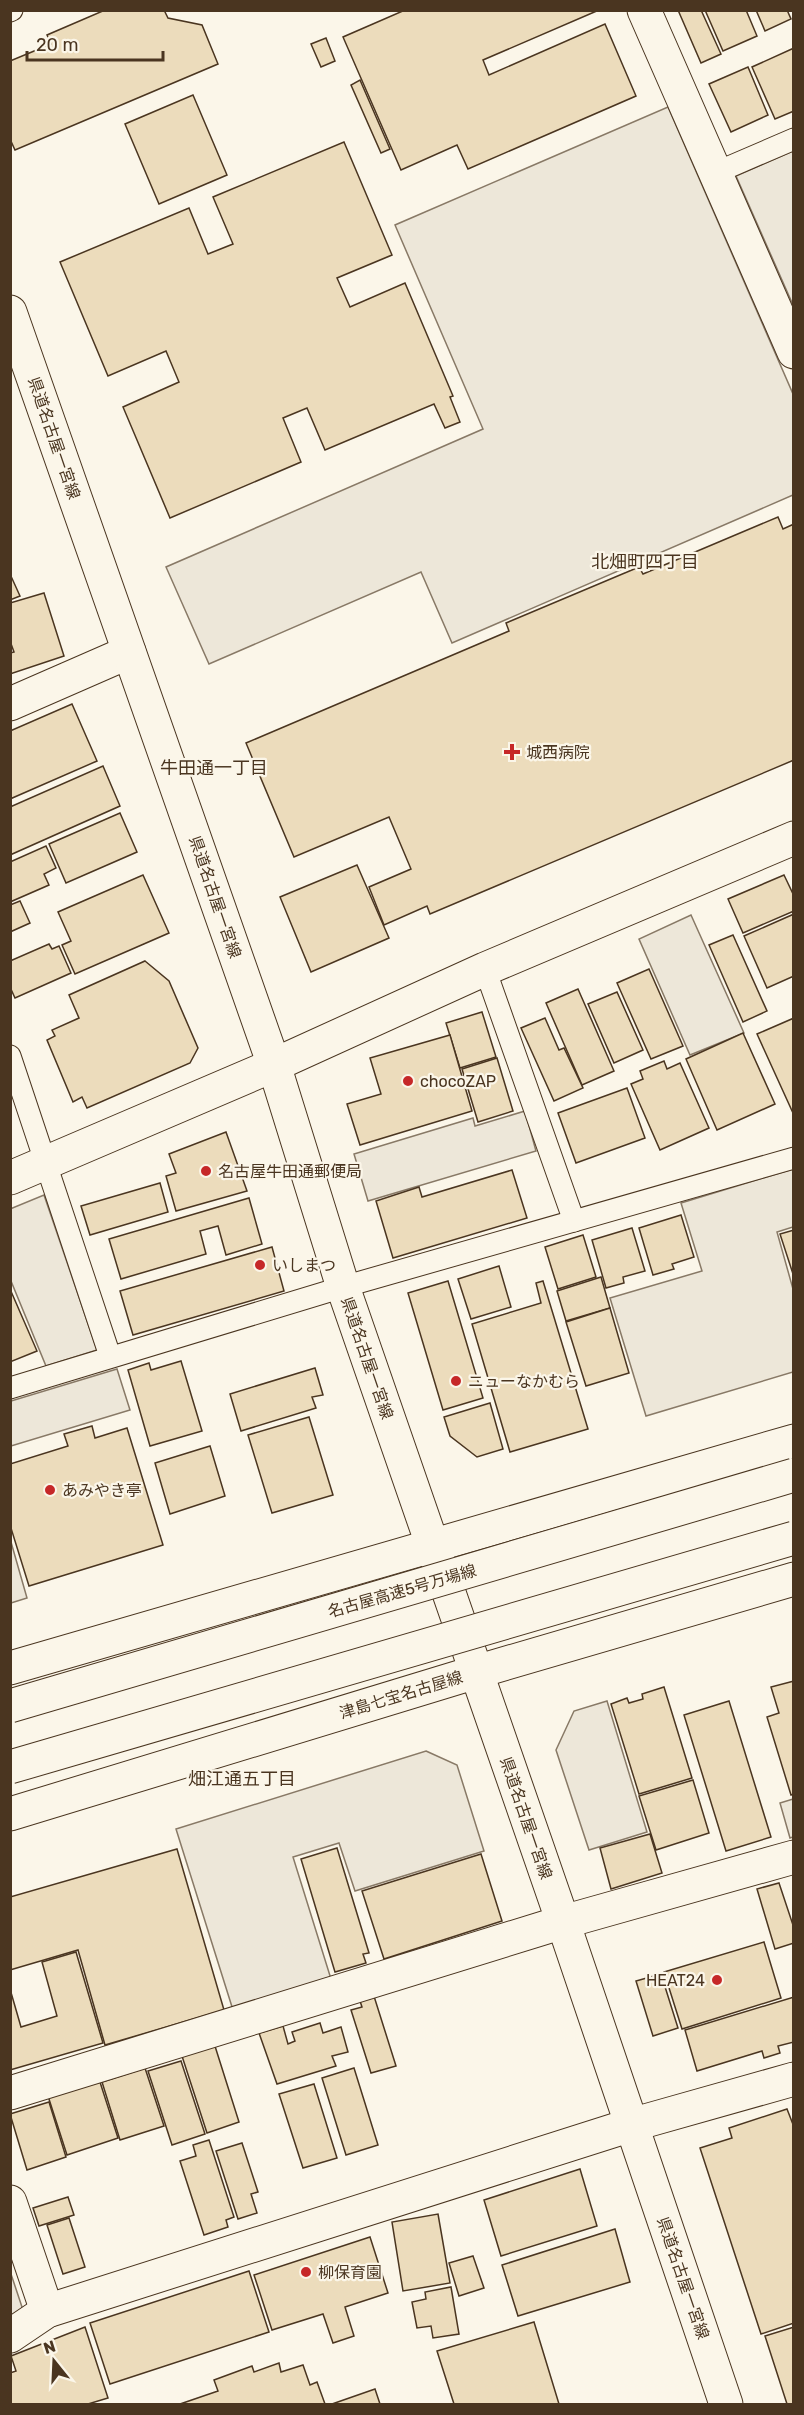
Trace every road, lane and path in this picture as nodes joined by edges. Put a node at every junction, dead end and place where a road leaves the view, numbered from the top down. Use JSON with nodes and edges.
{"nodes":[{"id":1,"x":644,"y":10,"type":"edge"},
{"id":2,"x":794,"y":138,"type":"edge"},
{"id":3,"x":715,"y":172,"type":"junction"},
{"id":4,"x":10,"y":312,"type":"edge"},
{"id":5,"x":794,"y":352,"type":"edge"},
{"id":6,"x":129,"y":652,"type":"junction"},
{"id":7,"x":10,"y":704,"type":"edge"},
{"id":8,"x":794,"y":838,"type":"edge"},
{"id":9,"x":485,"y":969,"type":"junction"},
{"id":10,"x":10,"y":1056,"type":"edge"},
{"id":11,"x":274,"y":1065,"type":"junction"},
{"id":12,"x":794,"y":1158,"type":"edge"},
{"id":13,"x":46,"y":1163,"type":"junction"},
{"id":14,"x":10,"y":1178,"type":"edge"},
{"id":15,"x":574,"y":1221,"type":"junction"},
{"id":16,"x":343,"y":1287,"type":"junction"},
{"id":17,"x":110,"y":1356,"type":"junction"},
{"id":18,"x":10,"y":1388,"type":"edge"},
{"id":19,"x":794,"y":1441,"type":"edge"},
{"id":20,"x":794,"y":1475,"type":"edge"},
{"id":21,"x":794,"y":1538,"type":"edge"},
{"id":22,"x":432,"y":1546,"type":"junction"},
{"id":23,"x":794,"y":1579,"type":"edge"},
{"id":24,"x":10,"y":1668,"type":"edge"},
{"id":25,"x":476,"y":1672,"type":"junction"},
{"id":26,"x":10,"y":1706,"type":"edge"},
{"id":27,"x":10,"y":1767,"type":"edge"},
{"id":28,"x":10,"y":1814,"type":"edge"},
{"id":29,"x":793,"y":1859,"type":"edge"},
{"id":30,"x":563,"y":1922,"type":"junction"},
{"id":31,"x":794,"y":2079,"type":"edge"},
{"id":32,"x":10,"y":2093,"type":"edge"},
{"id":33,"x":631,"y":2125,"type":"junction"},
{"id":34,"x":10,"y":2202,"type":"edge"},
{"id":35,"x":47,"y":2311,"type":"junction"},
{"id":36,"x":10,"y":2336,"type":"edge"},
{"id":37,"x":726,"y":2404,"type":"edge"}],
"edges":[{"from":1,"to":3,"type":"main road"},
{"from":2,"to":3,"type":"lane"},
{"from":3,"to":5,"type":"main road"},
{"from":4,"to":6,"type":"main road","name":"県道名古屋一宮線"},
{"from":6,"to":7,"type":"main road"},
{"from":6,"to":11,"type":"main road","name":"県道名古屋一宮線"},
{"from":8,"to":9,"type":"main road"},
{"from":9,"to":11,"type":"main road"},
{"from":9,"to":15,"type":"lane"},
{"from":10,"to":13,"type":"lane"},
{"from":11,"to":13,"type":"main road"},
{"from":11,"to":16,"type":"main road","name":"県道名古屋一宮線"},
{"from":12,"to":15,"type":"lane"},
{"from":13,"to":14,"type":"main road"},
{"from":13,"to":17,"type":"lane"},
{"from":15,"to":16,"type":"lane"},
{"from":16,"to":17,"type":"lane"},
{"from":16,"to":22,"type":"main road","name":"県道名古屋一宮線"},
{"from":17,"to":18,"type":"lane"},
{"from":19,"to":22,"type":"main road"},
{"from":20,"to":26,"type":"main road","name":"名古屋高速5号万場線","bridge":true},
{"from":21,"to":27,"type":"main road","bridge":true},
{"from":22,"to":24,"type":"main road"},
{"from":22,"to":25,"type":"main road","name":"県道名古屋一宮線"},
{"from":23,"to":25,"type":"main road","name":"津島七宝名古屋線"},
{"from":25,"to":28,"type":"main road","name":"津島七宝名古屋線"},
{"from":25,"to":30,"type":"main road","name":"県道名古屋一宮線"},
{"from":29,"to":30,"type":"main road"},
{"from":30,"to":32,"type":"main road"},
{"from":30,"to":33,"type":"main road","name":"県道名古屋一宮線"},
{"from":31,"to":33,"type":"main road"},
{"from":33,"to":35,"type":"main road"},
{"from":33,"to":37,"type":"main road","name":"県道名古屋一宮線"},
{"from":34,"to":35,"type":"main road"},
{"from":35,"to":36,"type":"main road"}]}
